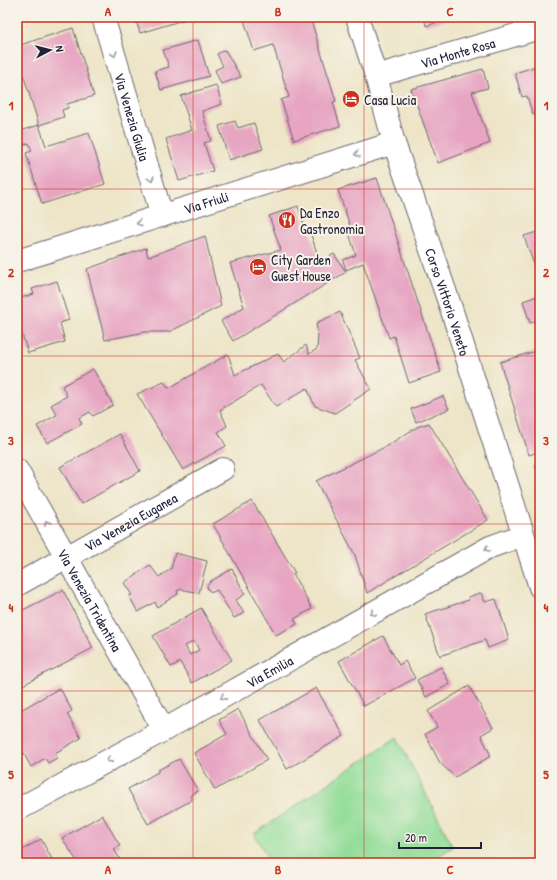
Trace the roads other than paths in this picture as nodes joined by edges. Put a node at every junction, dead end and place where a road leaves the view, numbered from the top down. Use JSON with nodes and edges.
{"nodes":[{"id":1,"x":103,"y":17,"type":"edge"},
{"id":2,"x":357,"y":17,"type":"edge"},
{"id":3,"x":540,"y":28,"type":"edge"},
{"id":4,"x":376,"y":76,"type":"junction"},
{"id":5,"x":394,"y":142,"type":"junction"},
{"id":6,"x":162,"y":216,"type":"junction"},
{"id":7,"x":17,"y":262,"type":"edge"},
{"id":8,"x":223,"y":469,"type":"dead end"},
{"id":9,"x":17,"y":470,"type":"edge"},
{"id":10,"x":523,"y":535,"type":"junction"},
{"id":11,"x":66,"y":557,"type":"junction"},
{"id":12,"x":17,"y":585,"type":"edge"},
{"id":13,"x":540,"y":587,"type":"edge"},
{"id":14,"x":164,"y":730,"type":"junction"},
{"id":15,"x":17,"y":810,"type":"edge"}],
"edges":[{"from":1,"to":6,"type":"street","name":"Via Venezia Giulia","one_way":true},
{"from":2,"to":4,"type":"street","name":"Corso Vittorio Veneto"},
{"from":3,"to":4,"type":"street","name":"Via Monte Rosa"},
{"from":4,"to":5,"type":"street","name":"Corso Vittorio Veneto"},
{"from":5,"to":6,"type":"street","name":"Via Friuli","one_way":true},
{"from":5,"to":10,"type":"street","name":"Corso Vittorio Veneto"},
{"from":6,"to":7,"type":"street","name":"Via Friuli","one_way":true},
{"from":8,"to":11,"type":"street","name":"Via Venezia Euganea"},
{"from":11,"to":9,"type":"street","name":"Via Venezia Tridentina","one_way":true},
{"from":10,"to":13,"type":"street","name":"Corso Vittorio Veneto"},
{"from":10,"to":14,"type":"street","name":"Via Emilia","one_way":true},
{"from":11,"to":12,"type":"street","name":"Via Venezia Euganea"},
{"from":11,"to":14,"type":"street","name":"Via Venezia Tridentina"},
{"from":14,"to":15,"type":"street","name":"Via Emilia","one_way":true}]}
